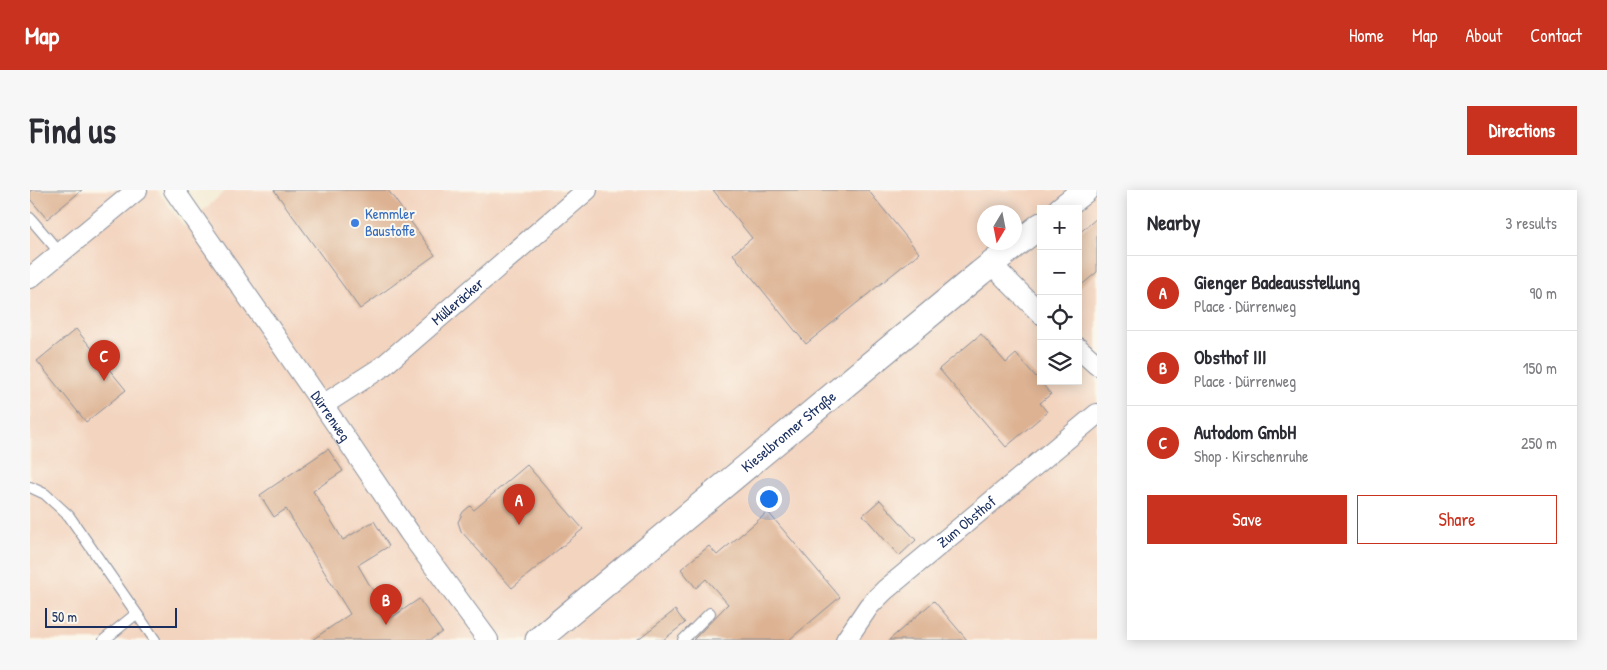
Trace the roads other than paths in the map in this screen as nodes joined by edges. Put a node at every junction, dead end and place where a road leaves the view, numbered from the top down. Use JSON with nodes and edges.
{"nodes":[{"id":1,"x":137,"y":190,"type":"edge"},
{"id":2,"x":174,"y":190,"type":"edge"},
{"id":3,"x":587,"y":190,"type":"edge"},
{"id":4,"x":1086,"y":190,"type":"edge"},
{"id":5,"x":1066,"y":205,"type":"edge"},
{"id":6,"x":30,"y":218,"type":"edge"},
{"id":7,"x":1037,"y":228,"type":"edge"},
{"id":8,"x":60,"y":254,"type":"junction"},
{"id":9,"x":992,"y":264,"type":"junction"},
{"id":10,"x":30,"y":278,"type":"edge"},
{"id":11,"x":1037,"y":310,"type":"edge"},
{"id":12,"x":1082,"y":352,"type":"edge"},
{"id":13,"x":1097,"y":365,"type":"edge"},
{"id":14,"x":323,"y":405,"type":"junction"},
{"id":15,"x":1097,"y":414,"type":"edge"},
{"id":16,"x":30,"y":487,"type":"edge"},
{"id":17,"x":710,"y":613,"type":"dead end"},
{"id":18,"x":136,"y":614,"type":"junction"},
{"id":19,"x":104,"y":640,"type":"edge"},
{"id":20,"x":155,"y":640,"type":"edge"},
{"id":21,"x":488,"y":640,"type":"edge"},
{"id":22,"x":538,"y":640,"type":"edge"},
{"id":23,"x":683,"y":640,"type":"edge"},
{"id":24,"x":846,"y":640,"type":"edge"}],
"edges":[{"from":1,"to":8,"type":"street"},
{"from":2,"to":14,"type":"street","name":"Dürrenweg"},
{"from":3,"to":14,"type":"street","name":"Mülleräcker"},
{"from":4,"to":5,"type":"street"},
{"from":6,"to":8,"type":"lane"},
{"from":7,"to":9,"type":"street","name":"Kieselbronner Straße"},
{"from":8,"to":10,"type":"street"},
{"from":9,"to":11,"type":"street"},
{"from":9,"to":22,"type":"street","name":"Kieselbronner Straße"},
{"from":12,"to":13,"type":"street"},
{"from":14,"to":21,"type":"street","name":"Dürrenweg"},
{"from":15,"to":24,"type":"street","name":"Zum Obsthof"},
{"from":16,"to":18,"type":"lane"},
{"from":17,"to":23,"type":"lane"},
{"from":18,"to":19,"type":"lane"},
{"from":18,"to":20,"type":"lane"}]}
